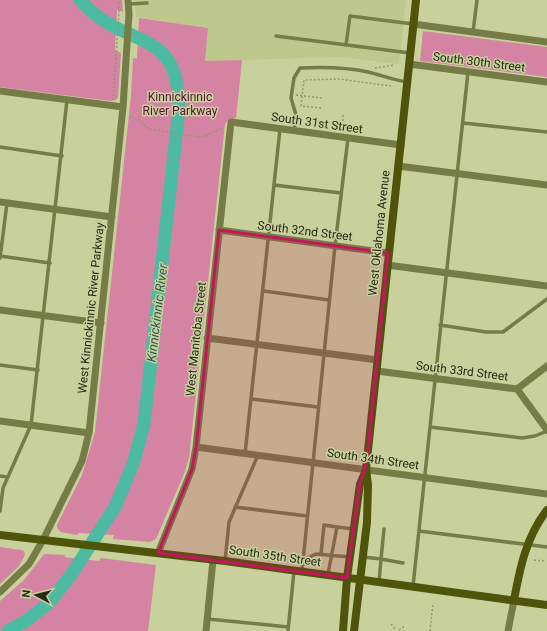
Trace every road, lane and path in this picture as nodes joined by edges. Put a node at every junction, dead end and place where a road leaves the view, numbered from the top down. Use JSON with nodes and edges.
{"nodes":[{"id":1,"x":118,"y":0,"type":"edge"},
{"id":2,"x":416,"y":0,"type":"edge"},
{"id":3,"x":477,"y":0,"type":"edge"},
{"id":4,"x":129,"y":2,"type":"edge"},
{"id":5,"x":147,"y":3,"type":"dead end"},
{"id":6,"x":413,"y":24,"type":"junction"},
{"id":7,"x":473,"y":32,"type":"junction"},
{"id":8,"x":276,"y":36,"type":"dead end"},
{"id":9,"x":547,"y":42,"type":"edge"},
{"id":10,"x":346,"y":45,"type":"junction"},
{"id":11,"x":410,"y":53,"type":"junction"},
{"id":12,"x":409,"y":64,"type":"junction"},
{"id":13,"x":394,"y":65,"type":"dead end"},
{"id":14,"x":368,"y":72,"type":"junction"},
{"id":15,"x":468,"y":72,"type":"junction"},
{"id":16,"x":407,"y":82,"type":"junction"},
{"id":17,"x":547,"y":82,"type":"edge"},
{"id":18,"x":392,"y":86,"type":"dead end"},
{"id":19,"x":0,"y":91,"type":"edge"},
{"id":20,"x":291,"y":94,"type":"junction"},
{"id":21,"x":302,"y":96,"type":"junction"},
{"id":22,"x":322,"y":98,"type":"dead end"},
{"id":23,"x":67,"y":100,"type":"junction"},
{"id":24,"x":113,"y":101,"type":"dead end"},
{"id":25,"x":124,"y":107,"type":"junction"},
{"id":26,"x":321,"y":108,"type":"dead end"},
{"id":27,"x":343,"y":115,"type":"dead end"},
{"id":28,"x":130,"y":117,"type":"dead end"},
{"id":29,"x":231,"y":122,"type":"joint"},
{"id":30,"x":463,"y":123,"type":"junction"},
{"id":31,"x":280,"y":129,"type":"junction"},
{"id":32,"x":225,"y":130,"type":"dead end"},
{"id":33,"x":294,"y":131,"type":"junction"},
{"id":34,"x":547,"y":132,"type":"edge"},
{"id":35,"x":345,"y":138,"type":"junction"},
{"id":36,"x":401,"y":145,"type":"junction"},
{"id":37,"x":0,"y":147,"type":"edge"},
{"id":38,"x":62,"y":156,"type":"junction"},
{"id":39,"x":398,"y":166,"type":"junction"},
{"id":40,"x":457,"y":173,"type":"junction"},
{"id":41,"x":547,"y":185,"type":"edge"},
{"id":42,"x":274,"y":186,"type":"junction"},
{"id":43,"x":341,"y":193,"type":"junction"},
{"id":44,"x":4,"y":202,"type":"edge"},
{"id":45,"x":56,"y":209,"type":"junction"},
{"id":46,"x":112,"y":217,"type":"junction"},
{"id":47,"x":219,"y":230,"type":"junction"},
{"id":48,"x":269,"y":237,"type":"junction"},
{"id":49,"x":335,"y":246,"type":"junction"},
{"id":50,"x":388,"y":253,"type":"junction"},
{"id":51,"x":0,"y":257,"type":"edge"},
{"id":52,"x":50,"y":263,"type":"junction"},
{"id":53,"x":387,"y":265,"type":"junction"},
{"id":54,"x":446,"y":273,"type":"junction"},
{"id":55,"x":547,"y":286,"type":"edge"},
{"id":56,"x":264,"y":291,"type":"junction"},
{"id":57,"x":547,"y":299,"type":"edge"},
{"id":58,"x":329,"y":300,"type":"junction"},
{"id":59,"x":0,"y":310,"type":"edge"},
{"id":60,"x":44,"y":316,"type":"junction"},
{"id":61,"x":101,"y":323,"type":"junction"},
{"id":62,"x":440,"y":325,"type":"junction"},
{"id":63,"x":207,"y":338,"type":"junction"},
{"id":64,"x":258,"y":344,"type":"junction"},
{"id":65,"x":324,"y":353,"type":"junction"},
{"id":66,"x":378,"y":360,"type":"junction"},
{"id":67,"x":0,"y":365,"type":"edge"},
{"id":68,"x":547,"y":366,"type":"edge"},
{"id":69,"x":38,"y":370,"type":"junction"},
{"id":70,"x":377,"y":371,"type":"junction"},
{"id":71,"x":434,"y":378,"type":"junction"},
{"id":72,"x":517,"y":389,"type":"junction"},
{"id":73,"x":252,"y":399,"type":"junction"},
{"id":74,"x":318,"y":407,"type":"junction"},
{"id":75,"x":0,"y":421,"type":"edge"},
{"id":76,"x":31,"y":425,"type":"junction"},
{"id":77,"x":430,"y":427,"type":"junction"},
{"id":78,"x":547,"y":431,"type":"edge"},
{"id":79,"x":88,"y":433,"type":"junction"},
{"id":80,"x":196,"y":447,"type":"junction"},
{"id":81,"x":246,"y":454,"type":"junction"},
{"id":82,"x":258,"y":455,"type":"junction"},
{"id":83,"x":313,"y":462,"type":"junction"},
{"id":84,"x":366,"y":469,"type":"junction"},
{"id":85,"x":0,"y":476,"type":"edge"},
{"id":86,"x":7,"y":477,"type":"junction"},
{"id":87,"x":424,"y":477,"type":"junction"},
{"id":88,"x":547,"y":494,"type":"edge"},
{"id":89,"x":235,"y":507,"type":"junction"},
{"id":90,"x":547,"y":510,"type":"edge"},
{"id":91,"x":0,"y":511,"type":"edge"},
{"id":92,"x":307,"y":516,"type":"junction"},
{"id":93,"x":337,"y":527,"type":"junction"},
{"id":94,"x":354,"y":529,"type":"junction"},
{"id":95,"x":384,"y":529,"type":"dead end"},
{"id":96,"x":419,"y":531,"type":"junction"},
{"id":97,"x":0,"y":535,"type":"edge"},
{"id":98,"x":43,"y":540,"type":"junction"},
{"id":99,"x":526,"y":544,"type":"junction"},
{"id":100,"x":547,"y":547,"type":"edge"},
{"id":101,"x":158,"y":552,"type":"junction"},
{"id":102,"x":321,"y":554,"type":"junction"},
{"id":103,"x":331,"y":555,"type":"junction"},
{"id":104,"x":350,"y":557,"type":"junction"},
{"id":105,"x":363,"y":557,"type":"junction"},
{"id":106,"x":381,"y":559,"type":"junction"},
{"id":107,"x":213,"y":560,"type":"junction"},
{"id":108,"x":303,"y":560,"type":"junction"},
{"id":109,"x":534,"y":560,"type":"dead end"},
{"id":110,"x":224,"y":561,"type":"junction"},
{"id":111,"x":544,"y":561,"type":"dead end"},
{"id":112,"x":403,"y":563,"type":"dead end"},
{"id":113,"x":298,"y":571,"type":"junction"},
{"id":114,"x":328,"y":575,"type":"junction"},
{"id":115,"x":347,"y":578,"type":"junction"},
{"id":116,"x":361,"y":580,"type":"junction"},
{"id":117,"x":379,"y":582,"type":"junction"},
{"id":118,"x":414,"y":586,"type":"junction"},
{"id":119,"x":0,"y":592,"type":"edge"},
{"id":120,"x":514,"y":600,"type":"junction"},
{"id":121,"x":433,"y":604,"type":"dead end"},
{"id":122,"x":547,"y":605,"type":"edge"},
{"id":123,"x":207,"y":618,"type":"junction"},
{"id":124,"x":391,"y":624,"type":"dead end"},
{"id":125,"x":405,"y":626,"type":"dead end"},
{"id":126,"x":288,"y":629,"type":"edge"},
{"id":127,"x":206,"y":631,"type":"edge"},
{"id":128,"x":342,"y":631,"type":"edge"},
{"id":129,"x":354,"y":631,"type":"edge"},
{"id":130,"x":395,"y":631,"type":"edge"},
{"id":131,"x":400,"y":631,"type":"edge"},
{"id":132,"x":430,"y":631,"type":"edge"},
{"id":133,"x":508,"y":631,"type":"edge"}],
"edges":[{"from":1,"to":24,"type":"path"},
{"from":2,"to":6,"type":"main road","name":"West Oklahoma Avenue"},
{"from":3,"to":7,"type":"lane"},
{"from":4,"to":5,"type":"lane"},
{"from":4,"to":25,"type":"street","name":"West Kinnickinnic River Parkway"},
{"from":6,"to":7,"type":"street"},
{"from":6,"to":10,"type":"lane"},
{"from":6,"to":11,"type":"main road","name":"West Oklahoma Avenue"},
{"from":7,"to":9,"type":"street"},
{"from":8,"to":10,"type":"lane"},
{"from":10,"to":11,"type":"lane"},
{"from":11,"to":12,"type":"main road","name":"West Oklahoma Avenue"},
{"from":12,"to":15,"type":"street","name":"South 30th Street"},
{"from":12,"to":16,"type":"main road","name":"West Oklahoma Avenue"},
{"from":13,"to":14,"type":"path"},
{"from":14,"to":16,"type":"lane"},
{"from":14,"to":20,"type":"lane"},
{"from":15,"to":17,"type":"street","name":"South 30th Street"},
{"from":15,"to":30,"type":"lane"},
{"from":16,"to":36,"type":"main road","name":"West Oklahoma Avenue"},
{"from":18,"to":21,"type":"path"},
{"from":19,"to":23,"type":"street"},
{"from":20,"to":21,"type":"path"},
{"from":20,"to":33,"type":"lane"},
{"from":21,"to":22,"type":"path"},
{"from":21,"to":26,"type":"path"},
{"from":23,"to":25,"type":"street"},
{"from":23,"to":38,"type":"lane"},
{"from":25,"to":46,"type":"street","name":"West Kinnickinnic River Parkway"},
{"from":27,"to":35,"type":"path"},
{"from":28,"to":32,"type":"path"},
{"from":29,"to":31,"type":"street","name":"South 31st Street"},
{"from":29,"to":47,"type":"street","name":"West Manitoba Street"},
{"from":30,"to":34,"type":"lane"},
{"from":30,"to":40,"type":"lane"},
{"from":31,"to":33,"type":"street","name":"South 31st Street"},
{"from":31,"to":42,"type":"lane"},
{"from":33,"to":35,"type":"street","name":"South 31st Street"},
{"from":35,"to":36,"type":"street","name":"South 31st Street"},
{"from":35,"to":43,"type":"lane"},
{"from":36,"to":39,"type":"main road","name":"West Oklahoma Avenue"},
{"from":37,"to":38,"type":"lane"},
{"from":38,"to":45,"type":"lane"},
{"from":39,"to":40,"type":"street"},
{"from":39,"to":50,"type":"main road","name":"West Oklahoma Avenue"},
{"from":40,"to":41,"type":"street"},
{"from":40,"to":54,"type":"lane"},
{"from":42,"to":43,"type":"lane"},
{"from":42,"to":48,"type":"lane"},
{"from":43,"to":49,"type":"lane"},
{"from":44,"to":45,"type":"street"},
{"from":44,"to":51,"type":"lane"},
{"from":45,"to":46,"type":"street"},
{"from":45,"to":52,"type":"lane"},
{"from":46,"to":61,"type":"street","name":"West Kinnickinnic River Parkway"},
{"from":47,"to":48,"type":"street","name":"South 32nd Street"},
{"from":47,"to":63,"type":"street","name":"West Manitoba Street"},
{"from":48,"to":49,"type":"street","name":"South 32nd Street"},
{"from":48,"to":56,"type":"lane"},
{"from":49,"to":50,"type":"street","name":"South 32nd Street"},
{"from":49,"to":58,"type":"lane"},
{"from":50,"to":53,"type":"main road","name":"West Oklahoma Avenue"},
{"from":51,"to":52,"type":"lane"},
{"from":52,"to":60,"type":"lane"},
{"from":53,"to":54,"type":"street"},
{"from":53,"to":66,"type":"main road","name":"West Oklahoma Avenue"},
{"from":54,"to":55,"type":"street"},
{"from":54,"to":62,"type":"lane"},
{"from":56,"to":58,"type":"lane"},
{"from":56,"to":64,"type":"lane"},
{"from":57,"to":62,"type":"lane"},
{"from":58,"to":65,"type":"lane"},
{"from":59,"to":60,"type":"street"},
{"from":60,"to":61,"type":"street"},
{"from":60,"to":69,"type":"lane"},
{"from":61,"to":79,"type":"street","name":"West Kinnickinnic River Parkway"},
{"from":62,"to":71,"type":"lane"},
{"from":63,"to":64,"type":"street"},
{"from":63,"to":80,"type":"street","name":"West Manitoba Street"},
{"from":64,"to":65,"type":"street"},
{"from":64,"to":73,"type":"lane"},
{"from":65,"to":66,"type":"street"},
{"from":65,"to":74,"type":"lane"},
{"from":66,"to":70,"type":"main road","name":"West Oklahoma Avenue"},
{"from":67,"to":69,"type":"lane"},
{"from":68,"to":72,"type":"street"},
{"from":69,"to":76,"type":"lane"},
{"from":70,"to":71,"type":"street","name":"South 33rd Street"},
{"from":70,"to":84,"type":"main road","name":"West Oklahoma Avenue"},
{"from":71,"to":72,"type":"street","name":"South 33rd Street"},
{"from":71,"to":77,"type":"lane"},
{"from":72,"to":78,"type":"street","name":"South 33rd Street"},
{"from":73,"to":74,"type":"lane"},
{"from":73,"to":81,"type":"lane"},
{"from":74,"to":83,"type":"lane"},
{"from":75,"to":76,"type":"street"},
{"from":76,"to":79,"type":"street"},
{"from":76,"to":86,"type":"lane"},
{"from":77,"to":78,"type":"lane"},
{"from":77,"to":87,"type":"lane"},
{"from":79,"to":98,"type":"street","name":"West Kinnickinnic River Parkway"},
{"from":80,"to":81,"type":"street","name":"South 34th Street"},
{"from":80,"to":101,"type":"street","name":"West Manitoba Street"},
{"from":81,"to":82,"type":"street","name":"South 34th Street"},
{"from":82,"to":83,"type":"street","name":"South 34th Street"},
{"from":82,"to":89,"type":"lane"},
{"from":83,"to":84,"type":"street","name":"South 34th Street"},
{"from":83,"to":92,"type":"lane"},
{"from":84,"to":87,"type":"street","name":"South 34th Street"},
{"from":84,"to":94,"type":"main road","name":"West Oklahoma Avenue"},
{"from":84,"to":105,"type":"main road","name":"West Oklahoma Avenue"},
{"from":85,"to":86,"type":"lane"},
{"from":86,"to":91,"type":"lane"},
{"from":87,"to":88,"type":"street","name":"South 34th Street"},
{"from":87,"to":96,"type":"lane"},
{"from":89,"to":92,"type":"lane"},
{"from":89,"to":110,"type":"lane"},
{"from":90,"to":99,"type":"main road"},
{"from":92,"to":108,"type":"lane"},
{"from":93,"to":94,"type":"lane"},
{"from":93,"to":102,"type":"lane"},
{"from":93,"to":103,"type":"lane"},
{"from":94,"to":104,"type":"main road","name":"West Oklahoma Avenue"},
{"from":95,"to":106,"type":"lane"},
{"from":96,"to":99,"type":"lane"},
{"from":96,"to":118,"type":"lane"},
{"from":97,"to":98,"type":"main road","name":"South 35th Street"},
{"from":98,"to":101,"type":"main road","name":"South 35th Street"},
{"from":98,"to":119,"type":"street","name":"West Kinnickinnic River Parkway"},
{"from":99,"to":100,"type":"lane"},
{"from":99,"to":120,"type":"main road"},
{"from":101,"to":107,"type":"main road","name":"South 35th Street"},
{"from":102,"to":103,"type":"lane"},
{"from":102,"to":108,"type":"lane"},
{"from":103,"to":104,"type":"lane"},
{"from":103,"to":114,"type":"lane"},
{"from":104,"to":115,"type":"main road","name":"West Oklahoma Avenue"},
{"from":105,"to":106,"type":"lane"},
{"from":105,"to":116,"type":"main road","name":"West Oklahoma Avenue"},
{"from":106,"to":112,"type":"lane"},
{"from":106,"to":117,"type":"lane"},
{"from":107,"to":110,"type":"main road","name":"South 35th Street"},
{"from":107,"to":123,"type":"street"},
{"from":108,"to":113,"type":"lane"},
{"from":109,"to":111,"type":"path"},
{"from":110,"to":113,"type":"main road","name":"South 35th Street"},
{"from":113,"to":114,"type":"main road","name":"South 35th Street"},
{"from":113,"to":126,"type":"lane"},
{"from":114,"to":115,"type":"main road","name":"South 35th Street"},
{"from":115,"to":116,"type":"main road","name":"South 35th Street"},
{"from":115,"to":128,"type":"main road","name":"West Oklahoma Avenue"},
{"from":116,"to":117,"type":"main road","name":"South 35th Street"},
{"from":116,"to":129,"type":"main road","name":"West Oklahoma Avenue"},
{"from":117,"to":118,"type":"main road","name":"South 35th Street"},
{"from":118,"to":120,"type":"main road","name":"South 35th Street"},
{"from":120,"to":122,"type":"main road","name":"South 35th Street"},
{"from":120,"to":133,"type":"street"},
{"from":121,"to":132,"type":"path"},
{"from":123,"to":126,"type":"lane"},
{"from":123,"to":127,"type":"street"},
{"from":124,"to":130,"type":"path"},
{"from":125,"to":131,"type":"path"},
{"from":130,"to":131,"type":"path"}]}
